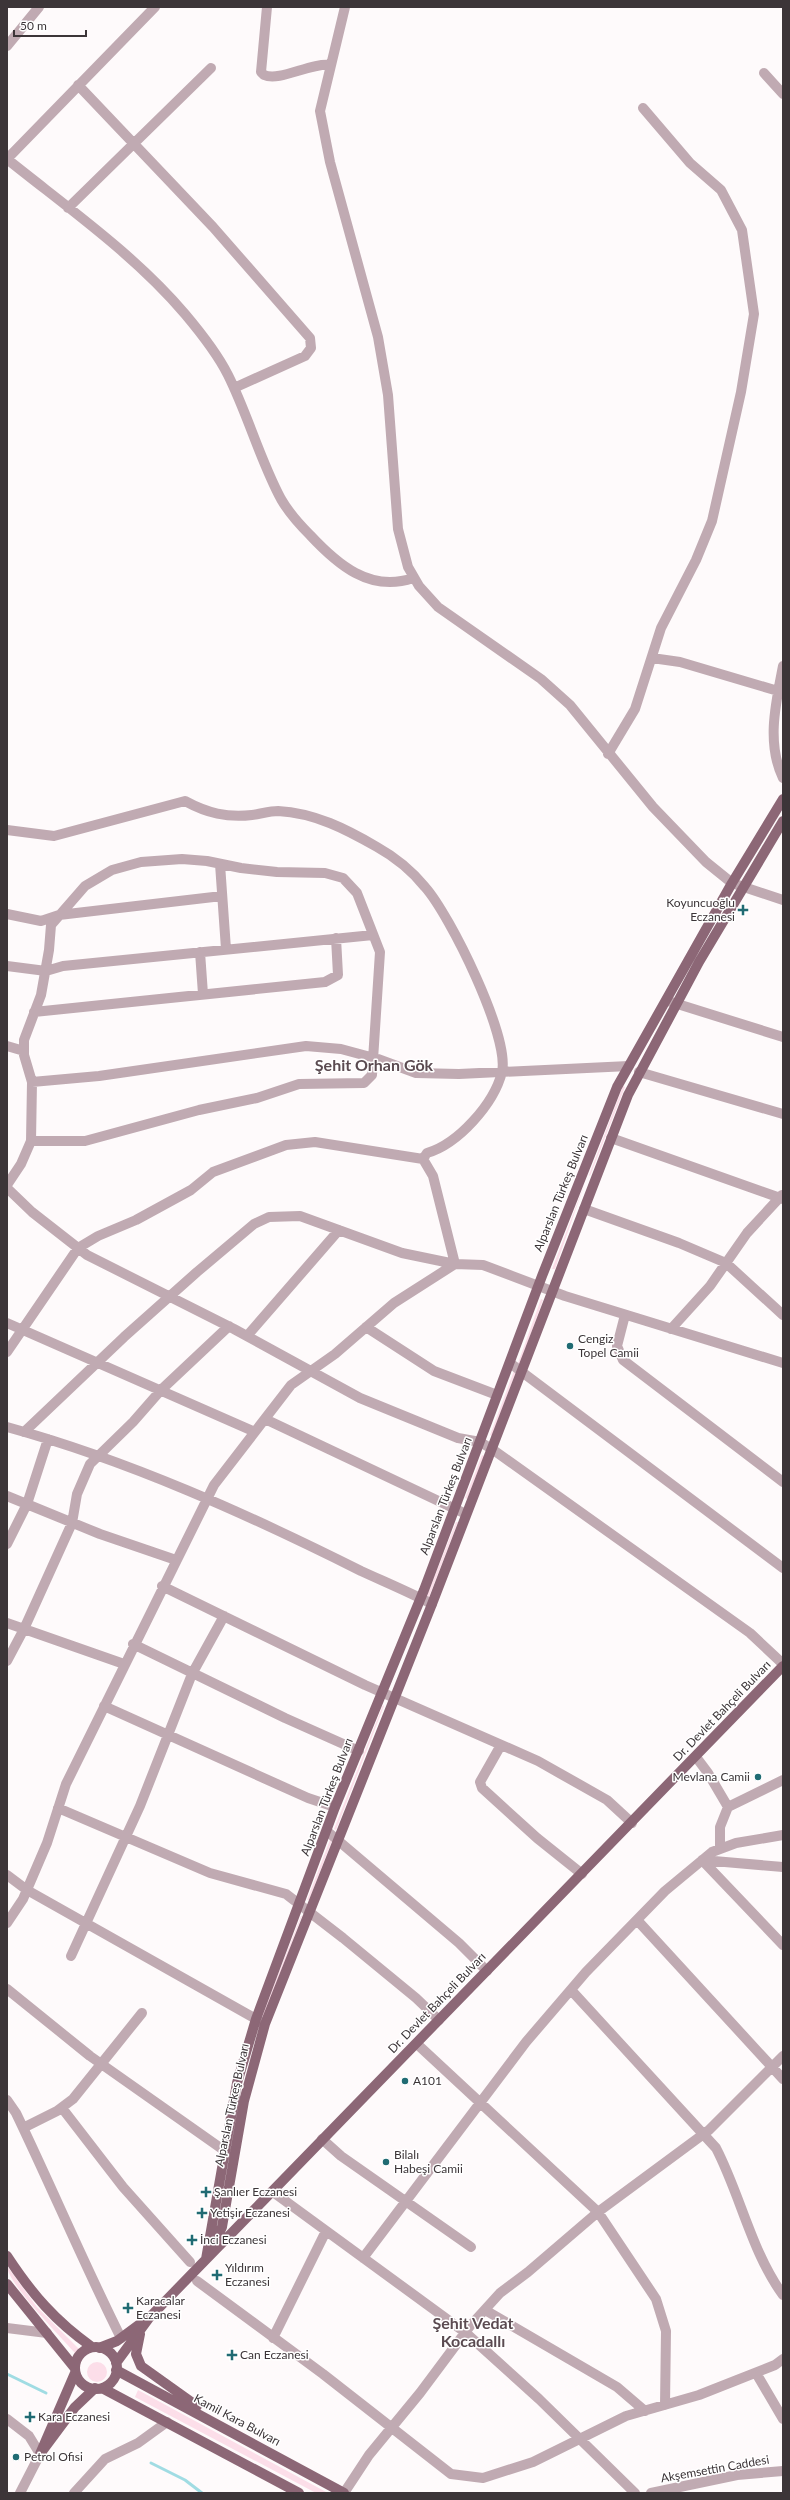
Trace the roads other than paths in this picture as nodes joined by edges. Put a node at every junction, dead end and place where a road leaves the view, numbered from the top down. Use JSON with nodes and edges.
{"nodes":[{"id":1,"x":39,"y":7,"type":"edge"},
{"id":2,"x":154,"y":7,"type":"edge"},
{"id":3,"x":267,"y":7,"type":"edge"},
{"id":4,"x":345,"y":7,"type":"edge"},
{"id":5,"x":7,"y":46,"type":"edge"},
{"id":6,"x":331,"y":65,"type":"junction"},
{"id":7,"x":211,"y":68,"type":"dead end"},
{"id":8,"x":764,"y":73,"type":"dead end"},
{"id":9,"x":78,"y":85,"type":"junction"},
{"id":10,"x":783,"y":94,"type":"edge"},
{"id":11,"x":643,"y":108,"type":"dead end"},
{"id":12,"x":134,"y":143,"type":"junction"},
{"id":13,"x":7,"y":159,"type":"edge"},
{"id":14,"x":68,"y":208,"type":"junction"},
{"id":15,"x":234,"y":388,"type":"junction"},
{"id":16,"x":413,"y":578,"type":"junction"},
{"id":17,"x":652,"y":658,"type":"junction"},
{"id":18,"x":783,"y":666,"type":"edge"},
{"id":19,"x":778,"y":691,"type":"junction"},
{"id":20,"x":608,"y":754,"type":"junction"},
{"id":21,"x":783,"y":778,"type":"edge"},
{"id":22,"x":783,"y":799,"type":"edge"},
{"id":23,"x":768,"y":823,"type":"junction"},
{"id":24,"x":782,"y":824,"type":"edge"},
{"id":25,"x":7,"y":830,"type":"edge"},
{"id":26,"x":220,"y":864,"type":"junction"},
{"id":27,"x":732,"y":883,"type":"junction"},
{"id":28,"x":743,"y":887,"type":"junction"},
{"id":29,"x":222,"y":896,"type":"junction"},
{"id":30,"x":783,"y":900,"type":"edge"},
{"id":31,"x":7,"y":914,"type":"edge"},
{"id":32,"x":59,"y":915,"type":"junction"},
{"id":33,"x":373,"y":935,"type":"junction"},
{"id":34,"x":336,"y":938,"type":"junction"},
{"id":35,"x":226,"y":949,"type":"junction"},
{"id":36,"x":200,"y":952,"type":"junction"},
{"id":37,"x":7,"y":966,"type":"edge"},
{"id":38,"x":46,"y":971,"type":"junction"},
{"id":39,"x":203,"y":994,"type":"junction"},
{"id":40,"x":671,"y":1002,"type":"junction"},
{"id":41,"x":34,"y":1012,"type":"junction"},
{"id":42,"x":783,"y":1037,"type":"edge"},
{"id":43,"x":7,"y":1046,"type":"edge"},
{"id":44,"x":24,"y":1051,"type":"junction"},
{"id":45,"x":373,"y":1057,"type":"junction"},
{"id":46,"x":629,"y":1066,"type":"junction"},
{"id":47,"x":502,"y":1072,"type":"junction"},
{"id":48,"x":639,"y":1072,"type":"junction"},
{"id":49,"x":32,"y":1082,"type":"junction"},
{"id":50,"x":783,"y":1114,"type":"edge"},
{"id":51,"x":611,"y":1138,"type":"junction"},
{"id":52,"x":31,"y":1141,"type":"junction"},
{"id":53,"x":423,"y":1159,"type":"junction"},
{"id":54,"x":11,"y":1171,"type":"edge"},
{"id":55,"x":7,"y":1185,"type":"edge"},
{"id":56,"x":7,"y":1188,"type":"edge"},
{"id":57,"x":781,"y":1197,"type":"edge"},
{"id":58,"x":584,"y":1209,"type":"junction"},
{"id":59,"x":339,"y":1230,"type":"junction"},
{"id":60,"x":78,"y":1248,"type":"junction"},
{"id":61,"x":726,"y":1263,"type":"junction"},
{"id":62,"x":455,"y":1264,"type":"junction"},
{"id":63,"x":539,"y":1286,"type":"junction"},
{"id":64,"x":552,"y":1292,"type":"junction"},
{"id":65,"x":170,"y":1298,"type":"junction"},
{"id":66,"x":625,"y":1315,"type":"junction"},
{"id":67,"x":783,"y":1315,"type":"edge"},
{"id":68,"x":7,"y":1323,"type":"edge"},
{"id":69,"x":229,"y":1326,"type":"junction"},
{"id":70,"x":366,"y":1327,"type":"junction"},
{"id":71,"x":671,"y":1329,"type":"junction"},
{"id":72,"x":23,"y":1330,"type":"junction"},
{"id":73,"x":247,"y":1336,"type":"junction"},
{"id":74,"x":7,"y":1352,"type":"edge"},
{"id":75,"x":98,"y":1362,"type":"junction"},
{"id":76,"x":510,"y":1363,"type":"junction"},
{"id":77,"x":783,"y":1363,"type":"edge"},
{"id":78,"x":521,"y":1371,"type":"junction"},
{"id":79,"x":311,"y":1372,"type":"junction"},
{"id":80,"x":161,"y":1390,"type":"junction"},
{"id":81,"x":497,"y":1395,"type":"junction"},
{"id":82,"x":265,"y":1419,"type":"junction"},
{"id":83,"x":7,"y":1427,"type":"edge"},
{"id":84,"x":24,"y":1432,"type":"junction"},
{"id":85,"x":255,"y":1432,"type":"junction"},
{"id":86,"x":48,"y":1439,"type":"junction"},
{"id":87,"x":480,"y":1442,"type":"junction"},
{"id":88,"x":492,"y":1449,"type":"junction"},
{"id":89,"x":98,"y":1457,"type":"junction"},
{"id":90,"x":783,"y":1482,"type":"edge"},
{"id":91,"x":7,"y":1496,"type":"edge"},
{"id":92,"x":207,"y":1498,"type":"junction"},
{"id":93,"x":27,"y":1504,"type":"junction"},
{"id":94,"x":454,"y":1507,"type":"junction"},
{"id":95,"x":466,"y":1514,"type":"junction"},
{"id":96,"x":72,"y":1522,"type":"junction"},
{"id":97,"x":7,"y":1544,"type":"edge"},
{"id":98,"x":176,"y":1560,"type":"junction"},
{"id":99,"x":783,"y":1568,"type":"edge"},
{"id":100,"x":162,"y":1586,"type":"junction"},
{"id":101,"x":421,"y":1598,"type":"junction"},
{"id":102,"x":432,"y":1604,"type":"junction"},
{"id":103,"x":224,"y":1616,"type":"junction"},
{"id":104,"x":7,"y":1623,"type":"edge"},
{"id":105,"x":24,"y":1629,"type":"junction"},
{"id":106,"x":133,"y":1644,"type":"junction"},
{"id":107,"x":7,"y":1661,"type":"edge"},
{"id":108,"x":124,"y":1664,"type":"junction"},
{"id":109,"x":782,"y":1670,"type":"edge"},
{"id":110,"x":192,"y":1674,"type":"junction"},
{"id":111,"x":384,"y":1693,"type":"junction"},
{"id":112,"x":394,"y":1696,"type":"junction"},
{"id":113,"x":104,"y":1706,"type":"junction"},
{"id":114,"x":166,"y":1734,"type":"junction"},
{"id":115,"x":501,"y":1745,"type":"junction"},
{"id":116,"x":359,"y":1751,"type":"junction"},
{"id":117,"x":696,"y":1757,"type":"junction"},
{"id":118,"x":783,"y":1780,"type":"edge"},
{"id":119,"x":335,"y":1807,"type":"junction"},
{"id":120,"x":728,"y":1807,"type":"junction"},
{"id":121,"x":58,"y":1808,"type":"junction"},
{"id":122,"x":632,"y":1823,"type":"junction"},
{"id":123,"x":328,"y":1832,"type":"junction"},
{"id":124,"x":783,"y":1835,"type":"edge"},
{"id":125,"x":125,"y":1837,"type":"junction"},
{"id":126,"x":337,"y":1839,"type":"junction"},
{"id":127,"x":720,"y":1849,"type":"junction"},
{"id":128,"x":702,"y":1860,"type":"junction"},
{"id":129,"x":783,"y":1867,"type":"edge"},
{"id":130,"x":582,"y":1874,"type":"junction"},
{"id":131,"x":7,"y":1875,"type":"edge"},
{"id":132,"x":27,"y":1890,"type":"junction"},
{"id":133,"x":298,"y":1904,"type":"junction"},
{"id":134,"x":309,"y":1912,"type":"junction"},
{"id":135,"x":637,"y":1920,"type":"junction"},
{"id":136,"x":7,"y":1923,"type":"edge"},
{"id":137,"x":86,"y":1923,"type":"junction"},
{"id":138,"x":783,"y":1945,"type":"edge"},
{"id":139,"x":71,"y":1956,"type":"dead end"},
{"id":140,"x":487,"y":1971,"type":"junction"},
{"id":141,"x":7,"y":1989,"type":"edge"},
{"id":142,"x":570,"y":1990,"type":"junction"},
{"id":143,"x":142,"y":2013,"type":"dead end"},
{"id":144,"x":439,"y":2020,"type":"junction"},
{"id":145,"x":260,"y":2021,"type":"junction"},
{"id":146,"x":417,"y":2044,"type":"junction"},
{"id":147,"x":783,"y":2056,"type":"edge"},
{"id":148,"x":102,"y":2064,"type":"junction"},
{"id":149,"x":773,"y":2066,"type":"junction"},
{"id":150,"x":783,"y":2079,"type":"edge"},
{"id":151,"x":7,"y":2100,"type":"edge"},
{"id":152,"x":482,"y":2102,"type":"junction"},
{"id":153,"x":62,"y":2108,"type":"junction"},
{"id":154,"x":22,"y":2128,"type":"junction"},
{"id":155,"x":703,"y":2135,"type":"junction"},
{"id":156,"x":322,"y":2139,"type":"junction"},
{"id":157,"x":229,"y":2154,"type":"junction"},
{"id":158,"x":273,"y":2192,"type":"junction"},
{"id":159,"x":407,"y":2202,"type":"junction"},
{"id":160,"x":598,"y":2212,"type":"junction"},
{"id":161,"x":326,"y":2231,"type":"junction"},
{"id":162,"x":471,"y":2247,"type":"dead end"},
{"id":163,"x":7,"y":2256,"type":"edge"},
{"id":164,"x":363,"y":2258,"type":"junction"},
{"id":165,"x":206,"y":2259,"type":"junction"},
{"id":166,"x":190,"y":2262,"type":"dead end"},
{"id":167,"x":197,"y":2281,"type":"dead end"},
{"id":168,"x":7,"y":2284,"type":"edge"},
{"id":169,"x":783,"y":2295,"type":"edge"},
{"id":170,"x":485,"y":2310,"type":"junction"},
{"id":171,"x":149,"y":2318,"type":"junction"},
{"id":172,"x":7,"y":2328,"type":"edge"},
{"id":173,"x":141,"y":2331,"type":"junction"},
{"id":174,"x":47,"y":2333,"type":"junction"},
{"id":175,"x":466,"y":2333,"type":"junction"},
{"id":176,"x":121,"y":2338,"type":"junction"},
{"id":177,"x":273,"y":2338,"type":"junction"},
{"id":178,"x":95,"y":2347,"type":"junction"},
{"id":179,"x":783,"y":2359,"type":"edge"},
{"id":180,"x":116,"y":2366,"type":"junction"},
{"id":181,"x":75,"y":2370,"type":"junction"},
{"id":182,"x":756,"y":2372,"type":"junction"},
{"id":183,"x":98,"y":2388,"type":"junction"},
{"id":184,"x":665,"y":2405,"type":"junction"},
{"id":185,"x":645,"y":2411,"type":"junction"},
{"id":186,"x":7,"y":2419,"type":"edge"},
{"id":187,"x":783,"y":2420,"type":"edge"},
{"id":188,"x":167,"y":2422,"type":"junction"},
{"id":189,"x":392,"y":2427,"type":"junction"},
{"id":190,"x":238,"y":2435,"type":"junction"},
{"id":191,"x":579,"y":2438,"type":"junction"},
{"id":192,"x":40,"y":2454,"type":"junction"},
{"id":193,"x":783,"y":2471,"type":"edge"},
{"id":194,"x":297,"y":2492,"type":"edge"},
{"id":195,"x":20,"y":2493,"type":"edge"},
{"id":196,"x":74,"y":2493,"type":"edge"},
{"id":197,"x":344,"y":2493,"type":"edge"},
{"id":198,"x":635,"y":2493,"type":"edge"},
{"id":199,"x":650,"y":2493,"type":"edge"}],
"edges":[{"from":1,"to":5,"type":"street"},
{"from":2,"to":9,"type":"street"},
{"from":3,"to":6,"type":"street"},
{"from":4,"to":6,"type":"street"},
{"from":6,"to":16,"type":"street"},
{"from":7,"to":12,"type":"street"},
{"from":8,"to":10,"type":"street"},
{"from":9,"to":12,"type":"street"},
{"from":9,"to":13,"type":"street"},
{"from":11,"to":17,"type":"street"},
{"from":12,"to":14,"type":"street"},
{"from":12,"to":15,"type":"street"},
{"from":13,"to":14,"type":"street"},
{"from":14,"to":15,"type":"street"},
{"from":15,"to":16,"type":"street"},
{"from":16,"to":20,"type":"street"},
{"from":17,"to":19,"type":"street"},
{"from":17,"to":20,"type":"street"},
{"from":18,"to":19,"type":"street"},
{"from":19,"to":21,"type":"street"},
{"from":20,"to":27,"type":"street"},
{"from":22,"to":23,"type":"main road","name":"Alparslan Türkeş Bulvarı"},
{"from":23,"to":24,"type":"street"},
{"from":23,"to":27,"type":"main road","name":"Alparslan Türkeş Bulvarı"},
{"from":24,"to":28,"type":"main road","name":"Alparslan Türkeş Bulvarı"},
{"from":25,"to":47,"type":"street"},
{"from":26,"to":29,"type":"street"},
{"from":26,"to":32,"type":"street"},
{"from":26,"to":33,"type":"street"},
{"from":27,"to":28,"type":"street"},
{"from":27,"to":40,"type":"main road","name":"Alparslan Türkeş Bulvarı"},
{"from":28,"to":30,"type":"street"},
{"from":28,"to":40,"type":"main road","name":"Alparslan Türkeş Bulvarı"},
{"from":29,"to":32,"type":"street"},
{"from":29,"to":35,"type":"street"},
{"from":31,"to":32,"type":"street"},
{"from":32,"to":38,"type":"street"},
{"from":33,"to":34,"type":"street"},
{"from":33,"to":45,"type":"street"},
{"from":34,"to":35,"type":"street"},
{"from":34,"to":39,"type":"street"},
{"from":35,"to":36,"type":"street"},
{"from":36,"to":38,"type":"street"},
{"from":36,"to":39,"type":"street"},
{"from":37,"to":38,"type":"street"},
{"from":38,"to":41,"type":"street"},
{"from":39,"to":41,"type":"street"},
{"from":40,"to":42,"type":"street"},
{"from":40,"to":46,"type":"main road","name":"Alparslan Türkeş Bulvarı"},
{"from":40,"to":48,"type":"main road","name":"Alparslan Türkeş Bulvarı"},
{"from":41,"to":44,"type":"street"},
{"from":43,"to":44,"type":"street"},
{"from":44,"to":49,"type":"street"},
{"from":45,"to":47,"type":"street"},
{"from":45,"to":49,"type":"street"},
{"from":45,"to":52,"type":"street"},
{"from":46,"to":47,"type":"street"},
{"from":46,"to":63,"type":"main road","name":"Alparslan Türkeş Bulvarı"},
{"from":47,"to":53,"type":"street"},
{"from":48,"to":50,"type":"street"},
{"from":48,"to":51,"type":"main road","name":"Alparslan Türkeş Bulvarı"},
{"from":49,"to":52,"type":"street"},
{"from":51,"to":57,"type":"street"},
{"from":51,"to":58,"type":"main road","name":"Alparslan Türkeş Bulvarı"},
{"from":52,"to":54,"type":"street"},
{"from":53,"to":60,"type":"street"},
{"from":53,"to":62,"type":"street"},
{"from":54,"to":55,"type":"street"},
{"from":56,"to":60,"type":"street"},
{"from":57,"to":61,"type":"street"},
{"from":58,"to":61,"type":"street"},
{"from":58,"to":64,"type":"main road","name":"Alparslan Türkeş Bulvarı"},
{"from":59,"to":62,"type":"street"},
{"from":59,"to":65,"type":"street"},
{"from":59,"to":73,"type":"street"},
{"from":60,"to":65,"type":"street"},
{"from":60,"to":72,"type":"street"},
{"from":61,"to":67,"type":"street"},
{"from":61,"to":71,"type":"street"},
{"from":62,"to":63,"type":"street"},
{"from":62,"to":70,"type":"street"},
{"from":63,"to":64,"type":"street"},
{"from":63,"to":76,"type":"main road","name":"Alparslan Türkeş Bulvarı"},
{"from":64,"to":66,"type":"street"},
{"from":64,"to":78,"type":"main road","name":"Alparslan Türkeş Bulvarı"},
{"from":65,"to":69,"type":"street"},
{"from":65,"to":75,"type":"street"},
{"from":66,"to":71,"type":"street"},
{"from":66,"to":90,"type":"street"},
{"from":68,"to":72,"type":"street"},
{"from":69,"to":73,"type":"street"},
{"from":69,"to":80,"type":"street"},
{"from":70,"to":79,"type":"street"},
{"from":70,"to":81,"type":"street"},
{"from":71,"to":77,"type":"street"},
{"from":72,"to":74,"type":"street"},
{"from":72,"to":75,"type":"street"},
{"from":73,"to":79,"type":"street"},
{"from":75,"to":80,"type":"street"},
{"from":75,"to":84,"type":"street"},
{"from":76,"to":78,"type":"street"},
{"from":76,"to":81,"type":"main road","name":"Alparslan Türkeş Bulvarı"},
{"from":78,"to":88,"type":"main road","name":"Alparslan Türkeş Bulvarı"},
{"from":78,"to":99,"type":"street"},
{"from":79,"to":82,"type":"street"},
{"from":79,"to":87,"type":"street"},
{"from":80,"to":85,"type":"street"},
{"from":80,"to":89,"type":"street"},
{"from":81,"to":87,"type":"main road","name":"Alparslan Türkeş Bulvarı"},
{"from":82,"to":85,"type":"street"},
{"from":82,"to":94,"type":"street"},
{"from":83,"to":84,"type":"street"},
{"from":84,"to":86,"type":"street"},
{"from":85,"to":92,"type":"street"},
{"from":86,"to":89,"type":"street"},
{"from":86,"to":93,"type":"street"},
{"from":87,"to":88,"type":"street"},
{"from":87,"to":94,"type":"main road","name":"Alparslan Türkeş Bulvarı"},
{"from":88,"to":95,"type":"main road","name":"Alparslan Türkeş Bulvarı"},
{"from":88,"to":109,"type":"street"},
{"from":89,"to":92,"type":"street"},
{"from":89,"to":96,"type":"street"},
{"from":91,"to":93,"type":"street"},
{"from":92,"to":98,"type":"street"},
{"from":92,"to":101,"type":"street"},
{"from":93,"to":96,"type":"street"},
{"from":93,"to":97,"type":"street"},
{"from":94,"to":95,"type":"street"},
{"from":94,"to":101,"type":"main road","name":"Alparslan Türkeş Bulvarı"},
{"from":95,"to":102,"type":"main road","name":"Alparslan Türkeş Bulvarı"},
{"from":96,"to":98,"type":"street"},
{"from":96,"to":105,"type":"street"},
{"from":98,"to":100,"type":"street"},
{"from":100,"to":103,"type":"street"},
{"from":100,"to":106,"type":"street"},
{"from":101,"to":102,"type":"street"},
{"from":101,"to":111,"type":"main road","name":"Alparslan Türkeş Bulvarı"},
{"from":102,"to":112,"type":"main road","name":"Alparslan Türkeş Bulvarı"},
{"from":103,"to":110,"type":"street"},
{"from":103,"to":111,"type":"street"},
{"from":104,"to":105,"type":"street"},
{"from":105,"to":107,"type":"street"},
{"from":105,"to":108,"type":"street"},
{"from":106,"to":108,"type":"street"},
{"from":106,"to":110,"type":"street"},
{"from":108,"to":113,"type":"street"},
{"from":109,"to":117,"type":"main road","name":"Dr. Devlet Bahçeli Bulvarı"},
{"from":110,"to":114,"type":"street"},
{"from":110,"to":116,"type":"street"},
{"from":111,"to":112,"type":"street"},
{"from":111,"to":116,"type":"main road","name":"Alparslan Türkeş Bulvarı"},
{"from":112,"to":115,"type":"street"},
{"from":112,"to":126,"type":"main road","name":"Alparslan Türkeş Bulvarı"},
{"from":113,"to":114,"type":"street"},
{"from":113,"to":121,"type":"street"},
{"from":114,"to":119,"type":"street"},
{"from":114,"to":125,"type":"street"},
{"from":115,"to":122,"type":"street"},
{"from":115,"to":130,"type":"street"},
{"from":116,"to":119,"type":"main road","name":"Alparslan Türkeş Bulvarı"},
{"from":117,"to":120,"type":"street"},
{"from":117,"to":122,"type":"main road","name":"Dr. Devlet Bahçeli Bulvarı"},
{"from":118,"to":120,"type":"street"},
{"from":119,"to":123,"type":"main road","name":"Alparslan Türkeş Bulvarı"},
{"from":120,"to":127,"type":"street"},
{"from":121,"to":125,"type":"street"},
{"from":121,"to":132,"type":"street"},
{"from":122,"to":130,"type":"main road","name":"Dr. Devlet Bahçeli Bulvarı"},
{"from":123,"to":126,"type":"street"},
{"from":123,"to":133,"type":"main road","name":"Alparslan Türkeş Bulvarı"},
{"from":124,"to":127,"type":"street"},
{"from":125,"to":133,"type":"street"},
{"from":125,"to":137,"type":"street"},
{"from":126,"to":134,"type":"main road","name":"Alparslan Türkeş Bulvarı"},
{"from":126,"to":140,"type":"street"},
{"from":127,"to":128,"type":"street"},
{"from":128,"to":129,"type":"street"},
{"from":128,"to":135,"type":"street"},
{"from":128,"to":138,"type":"street"},
{"from":130,"to":140,"type":"main road","name":"Dr. Devlet Bahçeli Bulvarı"},
{"from":131,"to":132,"type":"street"},
{"from":132,"to":136,"type":"street"},
{"from":132,"to":137,"type":"street"},
{"from":133,"to":134,"type":"street"},
{"from":133,"to":145,"type":"main road","name":"Alparslan Türkeş Bulvarı"},
{"from":134,"to":144,"type":"street"},
{"from":134,"to":145,"type":"main road","name":"Alparslan Türkeş Bulvarı"},
{"from":135,"to":142,"type":"street"},
{"from":135,"to":149,"type":"street"},
{"from":137,"to":139,"type":"street"},
{"from":137,"to":145,"type":"street"},
{"from":140,"to":144,"type":"main road","name":"Dr. Devlet Bahçeli Bulvarı"},
{"from":141,"to":148,"type":"street"},
{"from":142,"to":152,"type":"street"},
{"from":142,"to":155,"type":"street"},
{"from":143,"to":148,"type":"street"},
{"from":144,"to":146,"type":"main road","name":"Dr. Devlet Bahçeli Bulvarı"},
{"from":145,"to":157,"type":"main road","name":"Alparslan Türkeş Bulvarı"},
{"from":146,"to":152,"type":"street"},
{"from":146,"to":156,"type":"main road","name":"Dr. Devlet Bahçeli Bulvarı"},
{"from":147,"to":149,"type":"street"},
{"from":148,"to":153,"type":"street"},
{"from":148,"to":157,"type":"street"},
{"from":149,"to":150,"type":"street"},
{"from":149,"to":155,"type":"street"},
{"from":151,"to":154,"type":"street"},
{"from":152,"to":159,"type":"street"},
{"from":152,"to":160,"type":"street"},
{"from":153,"to":154,"type":"street"},
{"from":153,"to":166,"type":"street"},
{"from":154,"to":176,"type":"street"},
{"from":155,"to":160,"type":"street"},
{"from":155,"to":169,"type":"street"},
{"from":156,"to":158,"type":"main road","name":"Dr. Devlet Bahçeli Bulvarı"},
{"from":156,"to":159,"type":"street"},
{"from":157,"to":165,"type":"main road","name":"Alparslan Türkeş Bulvarı"},
{"from":158,"to":161,"type":"street"},
{"from":158,"to":165,"type":"main road","name":"Dr. Devlet Bahçeli Bulvarı"},
{"from":159,"to":162,"type":"street"},
{"from":159,"to":164,"type":"street"},
{"from":160,"to":170,"type":"street"},
{"from":160,"to":184,"type":"street"},
{"from":161,"to":164,"type":"street"},
{"from":161,"to":177,"type":"street"},
{"from":163,"to":178,"type":"main road"},
{"from":164,"to":175,"type":"street"},
{"from":165,"to":171,"type":"main road","name":"Dr. Devlet Bahçeli Bulvarı"},
{"from":167,"to":177,"type":"street"},
{"from":168,"to":174,"type":"main road"},
{"from":170,"to":175,"type":"street"},
{"from":170,"to":185,"type":"street"},
{"from":171,"to":173,"type":"main road","name":"Dr. Devlet Bahçeli Bulvarı"},
{"from":171,"to":176,"type":"main road"},
{"from":172,"to":174,"type":"street"},
{"from":173,"to":180,"type":"main road","name":"Dr. Devlet Bahçeli Bulvarı"},
{"from":173,"to":190,"type":"main road"},
{"from":174,"to":181,"type":"main road"},
{"from":175,"to":189,"type":"street"},
{"from":175,"to":191,"type":"street"},
{"from":176,"to":178,"type":"main road"},
{"from":177,"to":189,"type":"street"},
{"from":178,"to":180,"type":"main road"},
{"from":178,"to":181,"type":"main road"},
{"from":179,"to":182,"type":"street"},
{"from":180,"to":183,"type":"main road"},
{"from":180,"to":190,"type":"main road","name":"Kamil Kara Bulvarı"},
{"from":181,"to":183,"type":"main road"},
{"from":181,"to":192,"type":"main road"},
{"from":182,"to":184,"type":"street"},
{"from":182,"to":187,"type":"street"},
{"from":183,"to":188,"type":"main road"},
{"from":183,"to":192,"type":"main road"},
{"from":184,"to":185,"type":"street"},
{"from":185,"to":191,"type":"street"},
{"from":186,"to":192,"type":"street"},
{"from":188,"to":194,"type":"main road"},
{"from":188,"to":196,"type":"street"},
{"from":189,"to":191,"type":"street"},
{"from":189,"to":197,"type":"street"},
{"from":190,"to":197,"type":"main road","name":"Kamil Kara Bulvarı"},
{"from":191,"to":198,"type":"street"},
{"from":192,"to":195,"type":"street"},
{"from":193,"to":199,"type":"street","name":"Akşemsettin Caddesi"}]}
